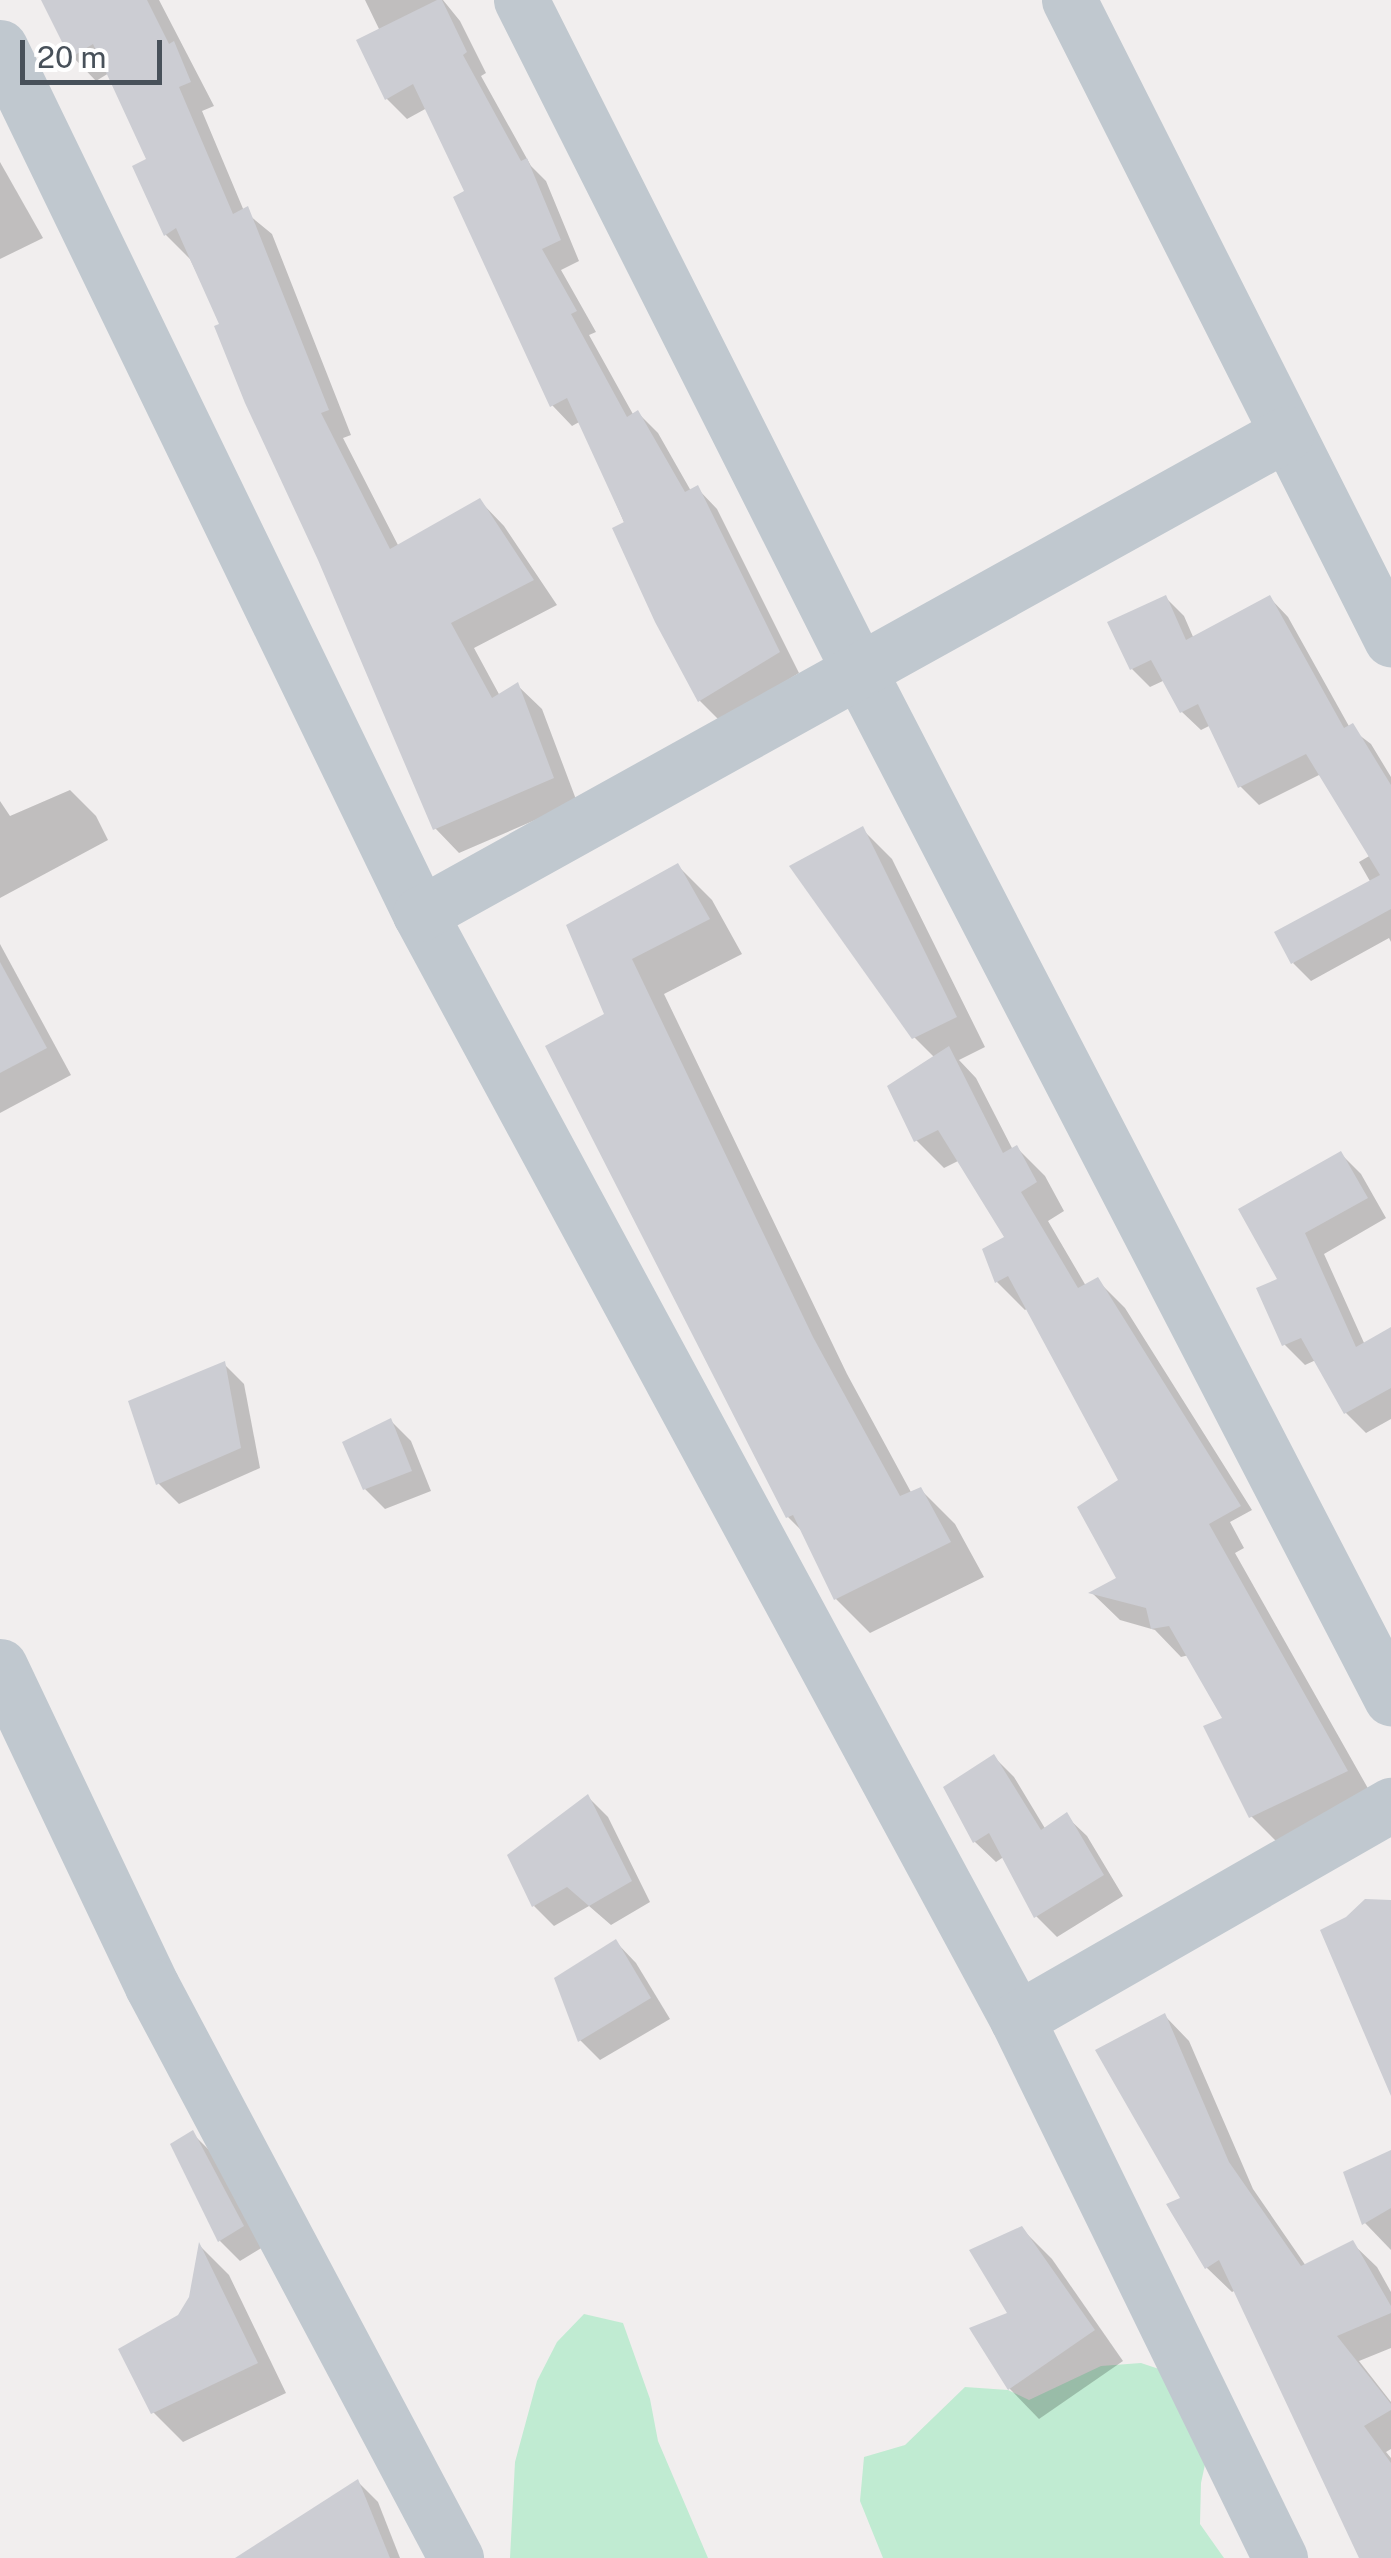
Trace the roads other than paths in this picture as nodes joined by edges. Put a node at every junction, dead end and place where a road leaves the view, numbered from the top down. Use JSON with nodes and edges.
{"nodes":[{"id":1,"x":521,"y":0,"type":"edge"},
{"id":2,"x":1069,"y":0,"type":"edge"},
{"id":3,"x":0,"y":47,"type":"edge"},
{"id":4,"x":1287,"y":433,"type":"junction"},
{"id":5,"x":1391,"y":639,"type":"edge"},
{"id":6,"x":858,"y":672,"type":"junction"},
{"id":7,"x":420,"y":914,"type":"junction"},
{"id":8,"x":0,"y":1666,"type":"edge"},
{"id":9,"x":1391,"y":1698,"type":"edge"},
{"id":10,"x":1391,"y":1805,"type":"edge"},
{"id":11,"x":1017,"y":2019,"type":"junction"},
{"id":12,"x":456,"y":2558,"type":"edge"},
{"id":13,"x":1280,"y":2558,"type":"edge"}],
"edges":[{"from":1,"to":6,"type":"street"},
{"from":2,"to":4,"type":"street"},
{"from":3,"to":7,"type":"street"},
{"from":4,"to":5,"type":"street"},
{"from":4,"to":6,"type":"street"},
{"from":6,"to":7,"type":"street"},
{"from":6,"to":9,"type":"street"},
{"from":7,"to":11,"type":"street"},
{"from":8,"to":12,"type":"street"},
{"from":10,"to":11,"type":"street"},
{"from":11,"to":13,"type":"street"}]}
